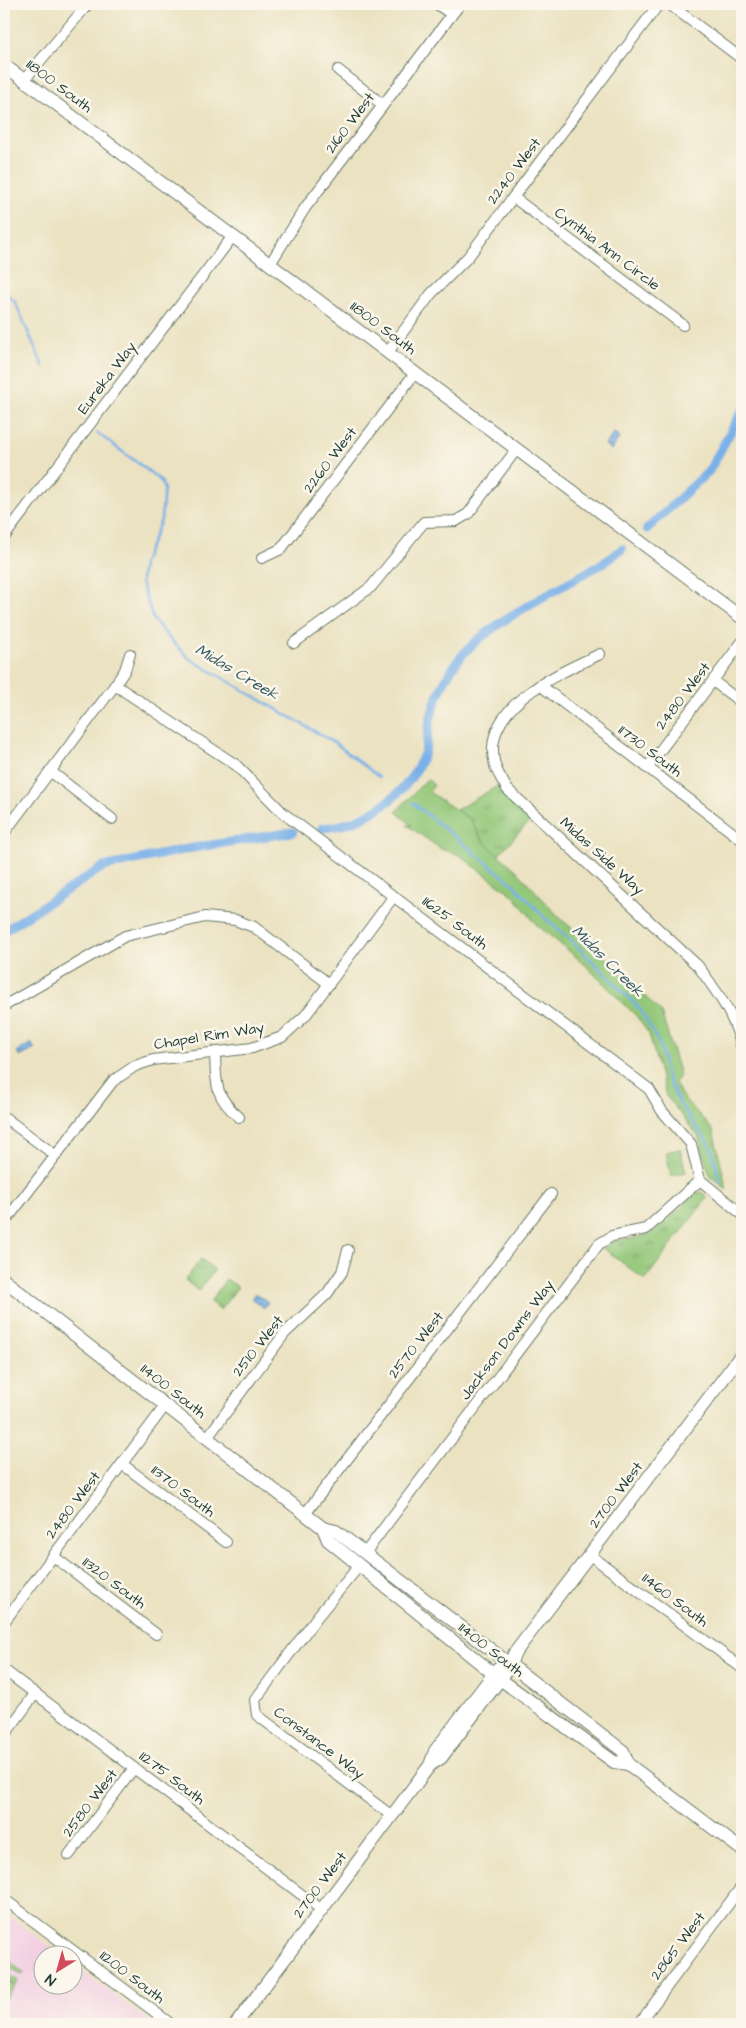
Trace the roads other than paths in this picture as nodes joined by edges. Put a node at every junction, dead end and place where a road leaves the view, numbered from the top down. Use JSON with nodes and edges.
{"nodes":[{"id":1,"x":88,"y":4,"type":"edge"},
{"id":2,"x":437,"y":4,"type":"edge"},
{"id":3,"x":460,"y":4,"type":"edge"},
{"id":4,"x":659,"y":4,"type":"edge"},
{"id":5,"x":669,"y":4,"type":"edge"},
{"id":6,"x":451,"y":14,"type":"junction"},
{"id":7,"x":742,"y":59,"type":"edge"},
{"id":8,"x":4,"y":65,"type":"edge"},
{"id":9,"x":338,"y":70,"type":"dead end"},
{"id":10,"x":24,"y":80,"type":"junction"},
{"id":11,"x":383,"y":105,"type":"junction"},
{"id":12,"x":513,"y":197,"type":"junction"},
{"id":13,"x":233,"y":236,"type":"junction"},
{"id":14,"x":270,"y":264,"type":"junction"},
{"id":15,"x":683,"y":325,"type":"dead end"},
{"id":16,"x":388,"y":352,"type":"junction"},
{"id":17,"x":415,"y":373,"type":"junction"},
{"id":18,"x":516,"y":450,"type":"junction"},
{"id":19,"x":4,"y":537,"type":"edge"},
{"id":20,"x":262,"y":558,"type":"dead end"},
{"id":21,"x":742,"y":618,"type":"edge"},
{"id":22,"x":742,"y":642,"type":"edge"},
{"id":23,"x":294,"y":643,"type":"dead end"},
{"id":24,"x":130,"y":654,"type":"dead end"},
{"id":25,"x":600,"y":654,"type":"dead end"},
{"id":26,"x":713,"y":681,"type":"junction"},
{"id":27,"x":115,"y":685,"type":"junction"},
{"id":28,"x":540,"y":685,"type":"junction"},
{"id":29,"x":742,"y":703,"type":"edge"},
{"id":30,"x":648,"y":768,"type":"junction"},
{"id":31,"x":50,"y":771,"type":"junction"},
{"id":32,"x":112,"y":819,"type":"dead end"},
{"id":33,"x":4,"y":833,"type":"edge"},
{"id":34,"x":742,"y":840,"type":"edge"},
{"id":35,"x":394,"y":896,"type":"junction"},
{"id":36,"x":329,"y":984,"type":"junction"},
{"id":37,"x":4,"y":1006,"type":"edge"},
{"id":38,"x":740,"y":1031,"type":"edge"},
{"id":39,"x":742,"y":1049,"type":"edge"},
{"id":40,"x":215,"y":1052,"type":"junction"},
{"id":41,"x":4,"y":1117,"type":"edge"},
{"id":42,"x":239,"y":1117,"type":"dead end"},
{"id":43,"x":55,"y":1155,"type":"junction"},
{"id":44,"x":700,"y":1180,"type":"junction"},
{"id":45,"x":551,"y":1194,"type":"dead end"},
{"id":46,"x":742,"y":1214,"type":"edge"},
{"id":47,"x":4,"y":1222,"type":"edge"},
{"id":48,"x":348,"y":1250,"type":"dead end"},
{"id":49,"x":4,"y":1280,"type":"edge"},
{"id":50,"x":742,"y":1354,"type":"edge"},
{"id":51,"x":165,"y":1406,"type":"junction"},
{"id":52,"x":207,"y":1438,"type":"junction"},
{"id":53,"x":122,"y":1464,"type":"junction"},
{"id":54,"x":306,"y":1514,"type":"junction"},
{"id":55,"x":323,"y":1528,"type":"junction"},
{"id":56,"x":226,"y":1542,"type":"dead end"},
{"id":57,"x":365,"y":1553,"type":"junction"},
{"id":58,"x":590,"y":1555,"type":"junction"},
{"id":59,"x":53,"y":1556,"type":"junction"},
{"id":60,"x":359,"y":1566,"type":"junction"},
{"id":61,"x":4,"y":1622,"type":"edge"},
{"id":62,"x":156,"y":1634,"type":"dead end"},
{"id":63,"x":509,"y":1660,"type":"junction"},
{"id":64,"x":742,"y":1668,"type":"edge"},
{"id":65,"x":4,"y":1670,"type":"edge"},
{"id":66,"x":497,"y":1676,"type":"junction"},
{"id":67,"x":35,"y":1694,"type":"junction"},
{"id":68,"x":4,"y":1736,"type":"edge"},
{"id":69,"x":628,"y":1764,"type":"junction"},
{"id":70,"x":134,"y":1768,"type":"junction"},
{"id":71,"x":392,"y":1816,"type":"junction"},
{"id":72,"x":742,"y":1850,"type":"edge"},
{"id":73,"x":69,"y":1855,"type":"dead end"},
{"id":74,"x":742,"y":1886,"type":"edge"},
{"id":75,"x":4,"y":1899,"type":"edge"},
{"id":76,"x":322,"y":1910,"type":"junction"},
{"id":77,"x":171,"y":2024,"type":"edge"},
{"id":78,"x":236,"y":2024,"type":"edge"},
{"id":79,"x":639,"y":2024,"type":"edge"}],
"edges":[{"from":1,"to":10,"type":"street"},
{"from":2,"to":6,"type":"street"},
{"from":3,"to":6,"type":"street","name":"2160 West"},
{"from":4,"to":12,"type":"street","name":"2240 West"},
{"from":5,"to":7,"type":"street"},
{"from":6,"to":11,"type":"street","name":"2160 West"},
{"from":8,"to":10,"type":"main road","name":"11800 South"},
{"from":9,"to":11,"type":"street"},
{"from":10,"to":13,"type":"main road","name":"11800 South"},
{"from":11,"to":14,"type":"street","name":"2160 West"},
{"from":12,"to":15,"type":"street","name":"Cynthia Ann Circle"},
{"from":12,"to":16,"type":"street","name":"2240 West"},
{"from":13,"to":14,"type":"main road","name":"11800 South"},
{"from":13,"to":19,"type":"street","name":"Eureka Way"},
{"from":14,"to":16,"type":"main road","name":"11800 South"},
{"from":16,"to":17,"type":"main road","name":"11800 South"},
{"from":17,"to":18,"type":"main road","name":"11800 South"},
{"from":17,"to":20,"type":"street","name":"2260 West"},
{"from":18,"to":21,"type":"main road","name":"11800 South"},
{"from":18,"to":23,"type":"street"},
{"from":22,"to":26,"type":"street","name":"2480 West"},
{"from":24,"to":27,"type":"street"},
{"from":25,"to":28,"type":"street","name":"Midas Side Way"},
{"from":26,"to":29,"type":"street"},
{"from":26,"to":30,"type":"street","name":"2480 West"},
{"from":27,"to":31,"type":"street"},
{"from":27,"to":35,"type":"street","name":"11625 South"},
{"from":28,"to":30,"type":"street","name":"11730 South"},
{"from":28,"to":38,"type":"street","name":"Midas Side Way"},
{"from":30,"to":34,"type":"street","name":"11730 South"},
{"from":31,"to":32,"type":"street"},
{"from":31,"to":33,"type":"street"},
{"from":35,"to":36,"type":"street","name":"Chapel Rim Way"},
{"from":35,"to":44,"type":"street","name":"11625 South"},
{"from":36,"to":37,"type":"street"},
{"from":36,"to":40,"type":"street","name":"Chapel Rim Way"},
{"from":38,"to":39,"type":"street","name":"Midas Side Way"},
{"from":40,"to":42,"type":"street"},
{"from":40,"to":43,"type":"street","name":"Chapel Rim Way"},
{"from":41,"to":43,"type":"street"},
{"from":43,"to":47,"type":"street","name":"Chapel Rim Way"},
{"from":44,"to":46,"type":"street"},
{"from":44,"to":57,"type":"street","name":"Jackson Downs Way"},
{"from":45,"to":54,"type":"street","name":"2570 West"},
{"from":48,"to":52,"type":"street","name":"2510 West"},
{"from":49,"to":51,"type":"main road","name":"11400 South"},
{"from":50,"to":58,"type":"main road","name":"2700 West"},
{"from":51,"to":52,"type":"main road","name":"11400 South"},
{"from":51,"to":53,"type":"street","name":"2480 West"},
{"from":52,"to":54,"type":"main road","name":"11400 South"},
{"from":53,"to":56,"type":"street","name":"11370 South"},
{"from":53,"to":59,"type":"street","name":"2480 West"},
{"from":54,"to":55,"type":"main road","name":"11400 South"},
{"from":55,"to":57,"type":"main road","name":"11400 South"},
{"from":55,"to":60,"type":"main road","name":"11400 South"},
{"from":57,"to":63,"type":"main road","name":"11400 South"},
{"from":58,"to":63,"type":"main road","name":"2700 West"},
{"from":58,"to":64,"type":"street","name":"11460 South"},
{"from":59,"to":61,"type":"street","name":"2480 West"},
{"from":59,"to":62,"type":"street","name":"11320 South"},
{"from":60,"to":66,"type":"main road","name":"11400 South"},
{"from":60,"to":71,"type":"street","name":"Constance Way"},
{"from":63,"to":66,"type":"main road","name":"2700 West"},
{"from":63,"to":69,"type":"main road","name":"11400 South"},
{"from":65,"to":67,"type":"street","name":"11275 South"},
{"from":66,"to":69,"type":"main road","name":"11400 South"},
{"from":66,"to":71,"type":"main road","name":"2700 West"},
{"from":67,"to":68,"type":"street"},
{"from":67,"to":70,"type":"street","name":"11275 South"},
{"from":69,"to":72,"type":"main road","name":"11400 South"},
{"from":70,"to":73,"type":"street","name":"2580 West"},
{"from":70,"to":76,"type":"street","name":"11275 South"},
{"from":71,"to":76,"type":"main road","name":"2700 West"},
{"from":74,"to":79,"type":"street","name":"2865 West"},
{"from":75,"to":77,"type":"street","name":"11200 South"},
{"from":76,"to":78,"type":"main road","name":"2700 West"}]}
